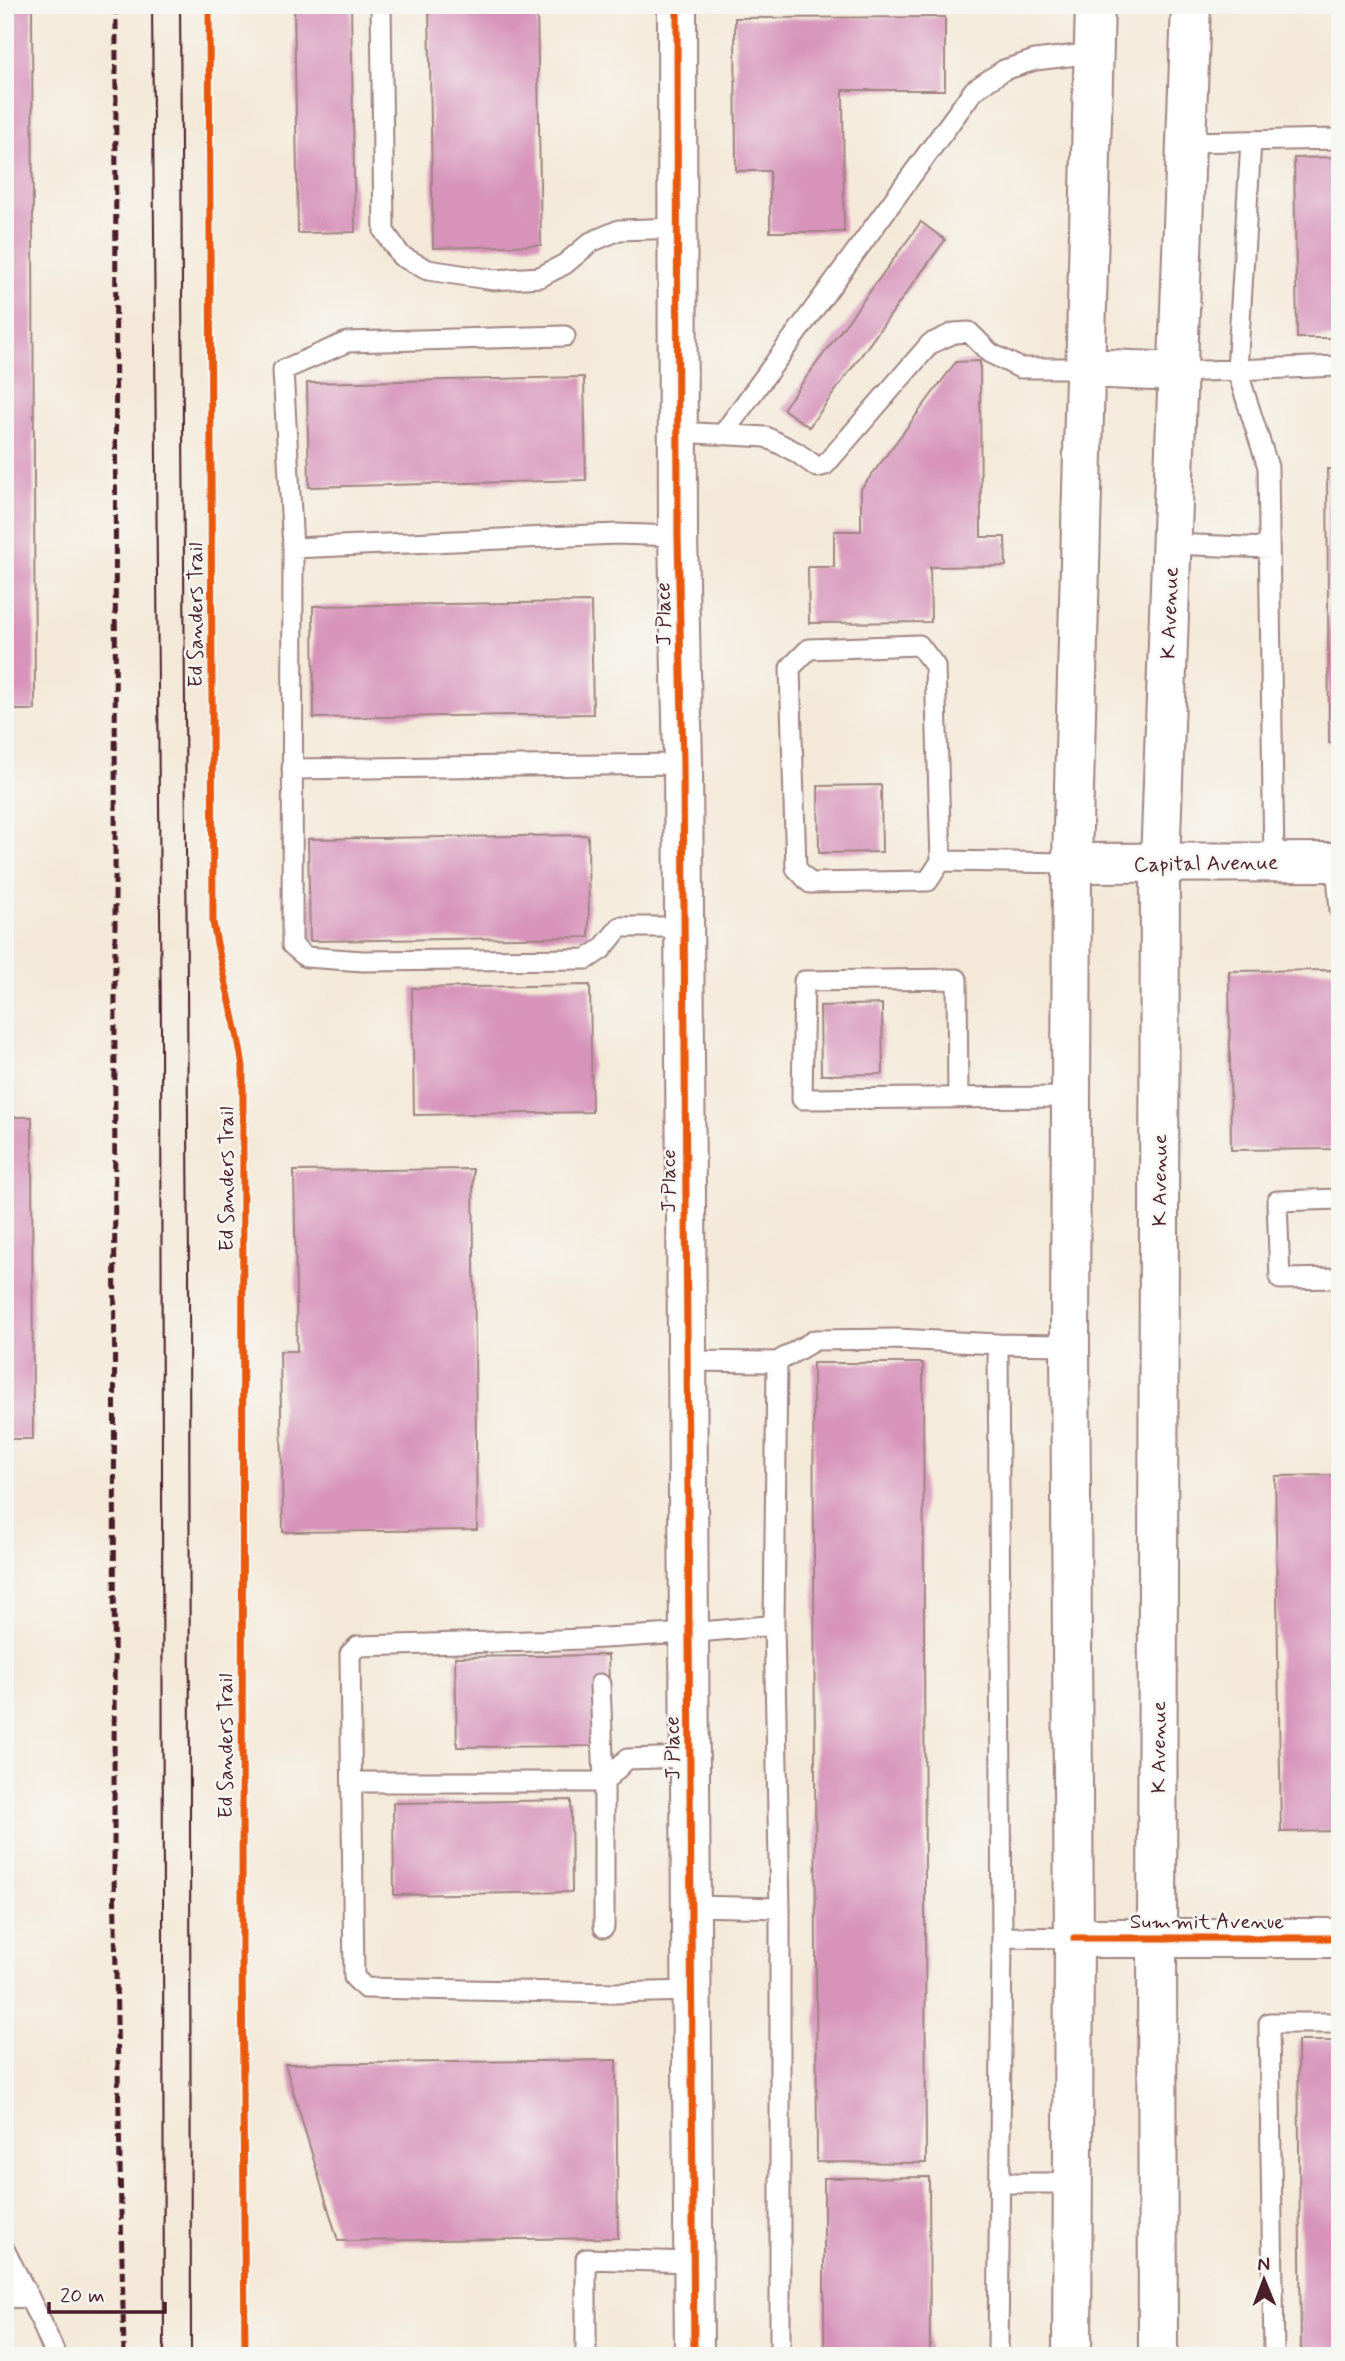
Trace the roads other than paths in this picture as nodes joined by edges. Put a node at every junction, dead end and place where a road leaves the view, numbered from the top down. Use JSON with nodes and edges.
{"nodes":[{"id":1,"x":381,"y":5,"type":"edge"},
{"id":2,"x":677,"y":5,"type":"edge"},
{"id":3,"x":1095,"y":5,"type":"edge"},
{"id":4,"x":1191,"y":5,"type":"edge"},
{"id":5,"x":1094,"y":53,"type":"junction"},
{"id":6,"x":1340,"y":139,"type":"edge"},
{"id":7,"x":1251,"y":141,"type":"junction"},
{"id":8,"x":1185,"y":142,"type":"junction"},
{"id":9,"x":678,"y":228,"type":"junction"},
{"id":10,"x":565,"y":336,"type":"dead end"},
{"id":11,"x":1340,"y":366,"type":"edge"},
{"id":12,"x":1086,"y":368,"type":"junction"},
{"id":13,"x":1237,"y":370,"type":"junction"},
{"id":14,"x":1177,"y":372,"type":"junction"},
{"id":15,"x":679,"y":432,"type":"junction"},
{"id":16,"x":722,"y":435,"type":"junction"},
{"id":17,"x":678,"y":536,"type":"junction"},
{"id":18,"x":1172,"y":544,"type":"junction"},
{"id":19,"x":293,"y":548,"type":"junction"},
{"id":20,"x":1269,"y":548,"type":"junction"},
{"id":21,"x":683,"y":764,"type":"junction"},
{"id":22,"x":292,"y":769,"type":"junction"},
{"id":23,"x":941,"y":861,"type":"junction"},
{"id":24,"x":1275,"y":862,"type":"junction"},
{"id":25,"x":1338,"y":862,"type":"edge"},
{"id":26,"x":1072,"y":863,"type":"junction"},
{"id":27,"x":1160,"y":864,"type":"junction"},
{"id":28,"x":1340,"y":910,"type":"edge"},
{"id":29,"x":683,"y":927,"type":"junction"},
{"id":30,"x":1071,"y":1097,"type":"junction"},
{"id":31,"x":958,"y":1098,"type":"junction"},
{"id":32,"x":1340,"y":1199,"type":"edge"},
{"id":33,"x":1340,"y":1278,"type":"edge"},
{"id":34,"x":998,"y":1344,"type":"junction"},
{"id":35,"x":1070,"y":1345,"type":"junction"},
{"id":36,"x":687,"y":1361,"type":"junction"},
{"id":37,"x":776,"y":1362,"type":"junction"},
{"id":38,"x":774,"y":1625,"type":"junction"},
{"id":39,"x":688,"y":1634,"type":"junction"},
{"id":40,"x":600,"y":1684,"type":"dead end"},
{"id":41,"x":690,"y":1758,"type":"junction"},
{"id":42,"x":352,"y":1782,"type":"junction"},
{"id":43,"x":604,"y":1782,"type":"junction"},
{"id":44,"x":690,"y":1906,"type":"junction"},
{"id":45,"x":779,"y":1908,"type":"junction"},
{"id":46,"x":604,"y":1927,"type":"dead end"},
{"id":47,"x":1002,"y":1937,"type":"junction"},
{"id":48,"x":1074,"y":1938,"type":"junction"},
{"id":49,"x":1340,"y":1938,"type":"edge"},
{"id":50,"x":1157,"y":1940,"type":"junction"},
{"id":51,"x":692,"y":1992,"type":"junction"},
{"id":52,"x":1340,"y":2023,"type":"edge"},
{"id":53,"x":999,"y":2183,"type":"junction"},
{"id":54,"x":1073,"y":2183,"type":"junction"},
{"id":55,"x":5,"y":2251,"type":"edge"},
{"id":56,"x":693,"y":2262,"type":"junction"},
{"id":57,"x":29,"y":2297,"type":"junction"},
{"id":58,"x":5,"y":2298,"type":"edge"},
{"id":59,"x":56,"y":2356,"type":"edge"},
{"id":60,"x":586,"y":2356,"type":"edge"},
{"id":61,"x":694,"y":2356,"type":"edge"},
{"id":62,"x":780,"y":2356,"type":"edge"},
{"id":63,"x":998,"y":2356,"type":"edge"},
{"id":64,"x":1072,"y":2356,"type":"edge"},
{"id":65,"x":1158,"y":2356,"type":"edge"},
{"id":66,"x":1274,"y":2356,"type":"edge"}],
"edges":[{"from":1,"to":9,"type":"lane"},
{"from":2,"to":9,"type":"main road","name":"J Place"},
{"from":3,"to":5,"type":"main road"},
{"from":4,"to":8,"type":"main road","name":"K Avenue"},
{"from":5,"to":12,"type":"main road"},
{"from":5,"to":16,"type":"lane"},
{"from":6,"to":7,"type":"lane"},
{"from":7,"to":8,"type":"lane"},
{"from":7,"to":13,"type":"lane"},
{"from":8,"to":14,"type":"main road","name":"K Avenue"},
{"from":9,"to":15,"type":"main road","name":"J Place"},
{"from":10,"to":19,"type":"lane"},
{"from":11,"to":13,"type":"lane"},
{"from":12,"to":14,"type":"main road"},
{"from":12,"to":16,"type":"lane"},
{"from":12,"to":26,"type":"main road"},
{"from":13,"to":14,"type":"lane"},
{"from":13,"to":20,"type":"lane"},
{"from":14,"to":18,"type":"main road","name":"K Avenue"},
{"from":15,"to":16,"type":"lane"},
{"from":15,"to":17,"type":"main road","name":"J Place"},
{"from":17,"to":19,"type":"lane"},
{"from":17,"to":21,"type":"main road","name":"J Place"},
{"from":18,"to":20,"type":"lane"},
{"from":18,"to":27,"type":"main road","name":"K Avenue"},
{"from":19,"to":22,"type":"lane"},
{"from":20,"to":24,"type":"lane"},
{"from":21,"to":22,"type":"lane"},
{"from":21,"to":29,"type":"main road","name":"J Place"},
{"from":22,"to":29,"type":"lane"},
{"from":23,"to":23,"type":"lane"},
{"from":23,"to":26,"type":"lane"},
{"from":24,"to":25,"type":"main road","name":"Capital Avenue"},
{"from":24,"to":27,"type":"main road","name":"Capital Avenue"},
{"from":25,"to":28,"type":"lane"},
{"from":26,"to":27,"type":"main road","name":"Capital Avenue"},
{"from":26,"to":30,"type":"main road"},
{"from":27,"to":50,"type":"main road","name":"K Avenue"},
{"from":29,"to":36,"type":"main road","name":"J Place"},
{"from":30,"to":31,"type":"lane"},
{"from":30,"to":35,"type":"main road"},
{"from":31,"to":31,"type":"lane"},
{"from":32,"to":33,"type":"lane"},
{"from":34,"to":35,"type":"lane"},
{"from":34,"to":37,"type":"lane"},
{"from":34,"to":47,"type":"lane"},
{"from":35,"to":48,"type":"main road"},
{"from":36,"to":37,"type":"lane"},
{"from":36,"to":39,"type":"main road","name":"J Place"},
{"from":37,"to":38,"type":"lane"},
{"from":38,"to":39,"type":"lane"},
{"from":38,"to":45,"type":"lane"},
{"from":39,"to":41,"type":"main road","name":"J Place"},
{"from":39,"to":42,"type":"lane"},
{"from":40,"to":43,"type":"lane"},
{"from":41,"to":43,"type":"lane"},
{"from":41,"to":44,"type":"main road","name":"J Place"},
{"from":42,"to":43,"type":"lane"},
{"from":42,"to":51,"type":"lane"},
{"from":43,"to":46,"type":"lane"},
{"from":44,"to":45,"type":"lane"},
{"from":44,"to":51,"type":"main road","name":"J Place"},
{"from":45,"to":62,"type":"lane"},
{"from":47,"to":48,"type":"lane"},
{"from":47,"to":53,"type":"lane"},
{"from":48,"to":50,"type":"main road","name":"Summit Avenue"},
{"from":48,"to":54,"type":"main road"},
{"from":49,"to":50,"type":"main road","name":"Summit Avenue"},
{"from":50,"to":65,"type":"main road","name":"K Avenue"},
{"from":51,"to":56,"type":"main road","name":"J Place"},
{"from":52,"to":66,"type":"lane"},
{"from":53,"to":54,"type":"lane"},
{"from":53,"to":63,"type":"lane"},
{"from":54,"to":64,"type":"main road"},
{"from":55,"to":57,"type":"lane"},
{"from":56,"to":60,"type":"lane"},
{"from":56,"to":61,"type":"main road","name":"J Place"},
{"from":57,"to":58,"type":"lane"},
{"from":57,"to":59,"type":"lane"}]}
